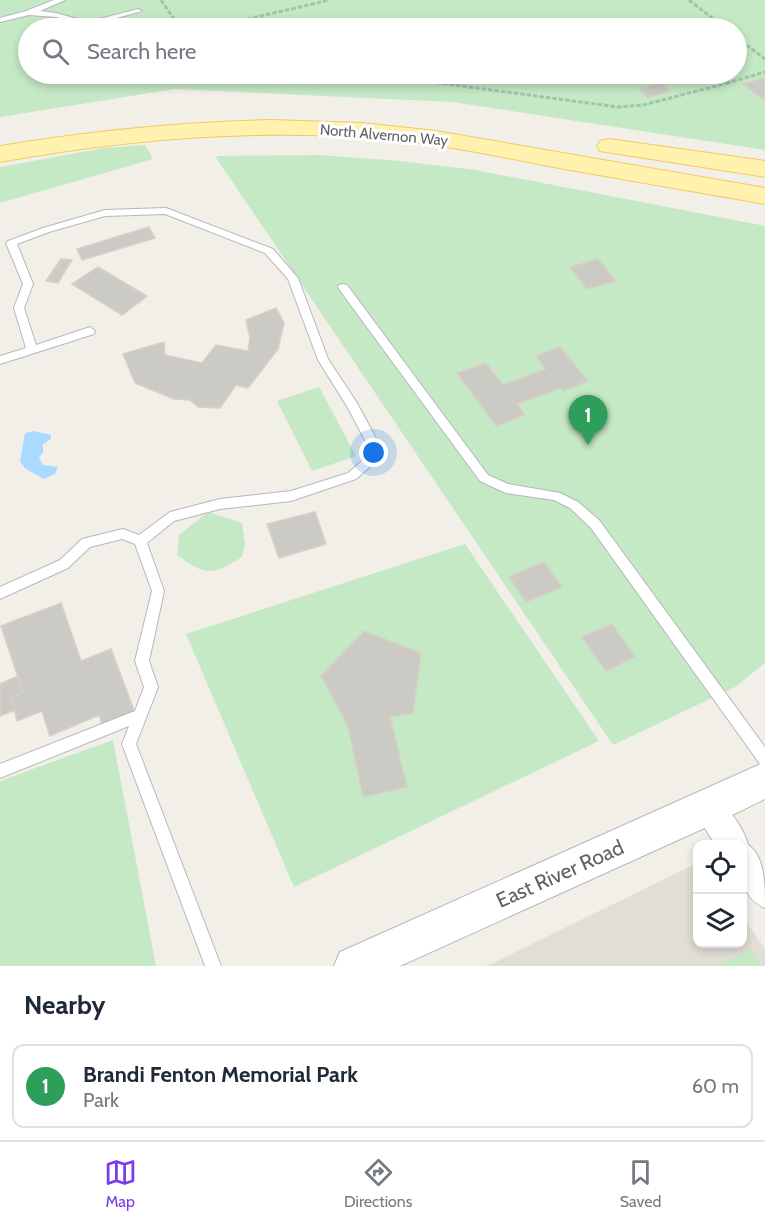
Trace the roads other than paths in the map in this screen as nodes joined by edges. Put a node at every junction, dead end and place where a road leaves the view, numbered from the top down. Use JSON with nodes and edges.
{"nodes":[{"id":1,"x":61,"y":0,"type":"edge"},
{"id":2,"x":138,"y":10,"type":"dead end"},
{"id":3,"x":29,"y":13,"type":"junction"},
{"id":4,"x":67,"y":18,"type":"edge"},
{"id":5,"x":109,"y":18,"type":"edge"},
{"id":6,"x":0,"y":20,"type":"edge"},
{"id":7,"x":0,"y":134,"type":"edge"},
{"id":8,"x":0,"y":154,"type":"edge"},
{"id":9,"x":765,"y":168,"type":"edge"},
{"id":10,"x":765,"y":196,"type":"edge"},
{"id":11,"x":343,"y":287,"type":"dead end"},
{"id":12,"x":90,"y":331,"type":"dead end"},
{"id":13,"x":32,"y":350,"type":"junction"},
{"id":14,"x":0,"y":360,"type":"edge"},
{"id":15,"x":140,"y":542,"type":"junction"},
{"id":16,"x":0,"y":593,"type":"edge"},
{"id":17,"x":138,"y":716,"type":"junction"},
{"id":18,"x":765,"y":759,"type":"edge"},
{"id":19,"x":0,"y":771,"type":"edge"},
{"id":20,"x":765,"y":780,"type":"edge"},
{"id":21,"x":707,"y":808,"type":"junction"},
{"id":22,"x":730,"y":840,"type":"edge"},
{"id":23,"x":747,"y":865,"type":"edge"},
{"id":24,"x":765,"y":892,"type":"edge"},
{"id":25,"x":213,"y":966,"type":"edge"},
{"id":26,"x":354,"y":966,"type":"edge"}],
"edges":[{"from":1,"to":3,"type":"lane"},
{"from":2,"to":5,"type":"lane"},
{"from":3,"to":4,"type":"lane"},
{"from":3,"to":6,"type":"lane"},
{"from":7,"to":9,"type":"main road","name":"North Alvernon Way"},
{"from":8,"to":10,"type":"main road","name":"North Alvernon Way"},
{"from":11,"to":18,"type":"lane"},
{"from":12,"to":13,"type":"lane"},
{"from":13,"to":14,"type":"lane"},
{"from":13,"to":15,"type":"lane"},
{"from":15,"to":16,"type":"lane"},
{"from":15,"to":17,"type":"lane"},
{"from":17,"to":19,"type":"lane"},
{"from":17,"to":25,"type":"lane"},
{"from":20,"to":21,"type":"street","name":"East River Road"},
{"from":21,"to":22,"type":"street"},
{"from":21,"to":26,"type":"street","name":"East River Road"},
{"from":23,"to":24,"type":"street"}]}
